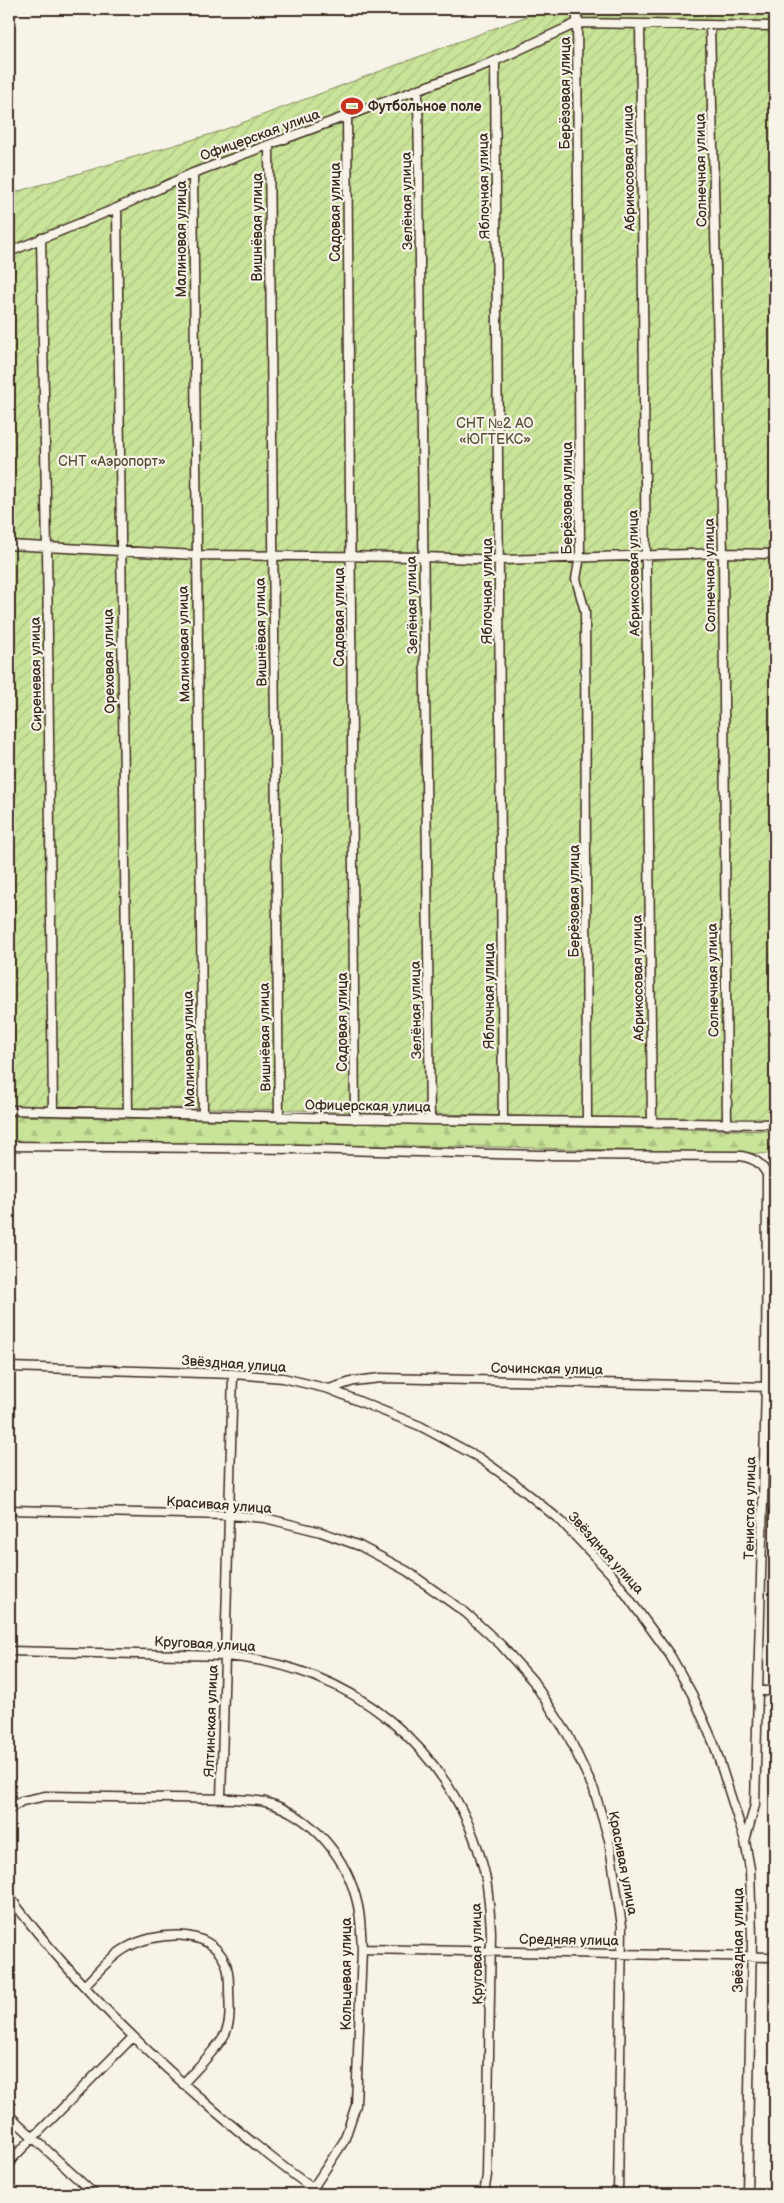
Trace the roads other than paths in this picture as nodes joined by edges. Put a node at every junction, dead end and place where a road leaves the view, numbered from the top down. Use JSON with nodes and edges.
{"nodes":[{"id":1,"x":577,"y":9,"type":"edge"},
{"id":2,"x":577,"y":23,"type":"junction"},
{"id":3,"x":640,"y":24,"type":"junction"},
{"id":4,"x":710,"y":25,"type":"junction"},
{"id":5,"x":775,"y":26,"type":"edge"},
{"id":6,"x":495,"y":61,"type":"junction"},
{"id":7,"x":418,"y":90,"type":"junction"},
{"id":8,"x":347,"y":116,"type":"junction"},
{"id":9,"x":269,"y":146,"type":"junction"},
{"id":10,"x":193,"y":173,"type":"junction"},
{"id":11,"x":116,"y":208,"type":"junction"},
{"id":12,"x":40,"y":238,"type":"junction"},
{"id":13,"x":9,"y":252,"type":"edge"},
{"id":14,"x":9,"y":545,"type":"edge"},
{"id":15,"x":47,"y":549,"type":"junction"},
{"id":16,"x":120,"y":551,"type":"junction"},
{"id":17,"x":723,"y":553,"type":"junction"},
{"id":18,"x":775,"y":554,"type":"edge"},
{"id":19,"x":196,"y":555,"type":"junction"},
{"id":20,"x":272,"y":556,"type":"junction"},
{"id":21,"x":580,"y":556,"type":"junction"},
{"id":22,"x":646,"y":556,"type":"junction"},
{"id":23,"x":424,"y":557,"type":"junction"},
{"id":24,"x":351,"y":558,"type":"junction"},
{"id":25,"x":500,"y":560,"type":"junction"},
{"id":26,"x":9,"y":1110,"type":"edge"},
{"id":27,"x":53,"y":1111,"type":"junction"},
{"id":28,"x":128,"y":1113,"type":"junction"},
{"id":29,"x":202,"y":1114,"type":"junction"},
{"id":30,"x":278,"y":1117,"type":"junction"},
{"id":31,"x":356,"y":1119,"type":"junction"},
{"id":32,"x":430,"y":1120,"type":"junction"},
{"id":33,"x":502,"y":1121,"type":"junction"},
{"id":34,"x":587,"y":1121,"type":"junction"},
{"id":35,"x":652,"y":1122,"type":"junction"},
{"id":36,"x":728,"y":1124,"type":"junction"},
{"id":37,"x":775,"y":1124,"type":"edge"},
{"id":38,"x":9,"y":1146,"type":"edge"},
{"id":39,"x":9,"y":1367,"type":"edge"},
{"id":40,"x":233,"y":1374,"type":"junction"},
{"id":41,"x":766,"y":1386,"type":"junction"},
{"id":42,"x":775,"y":1387,"type":"edge"},
{"id":43,"x":329,"y":1389,"type":"junction"},
{"id":44,"x":9,"y":1510,"type":"edge"},
{"id":45,"x":228,"y":1515,"type":"junction"},
{"id":46,"x":9,"y":1651,"type":"edge"},
{"id":47,"x":225,"y":1656,"type":"junction"},
{"id":48,"x":758,"y":1691,"type":"junction"},
{"id":49,"x":775,"y":1691,"type":"edge"},
{"id":50,"x":221,"y":1799,"type":"junction"},
{"id":51,"x":9,"y":1810,"type":"edge"},
{"id":52,"x":745,"y":1841,"type":"junction"},
{"id":53,"x":9,"y":1896,"type":"edge"},
{"id":54,"x":362,"y":1949,"type":"junction"},
{"id":55,"x":491,"y":1951,"type":"junction"},
{"id":56,"x":622,"y":1954,"type":"junction"},
{"id":57,"x":752,"y":1957,"type":"junction"},
{"id":58,"x":775,"y":1957,"type":"edge"},
{"id":59,"x":84,"y":1986,"type":"junction"},
{"id":60,"x":133,"y":2037,"type":"junction"},
{"id":61,"x":183,"y":2084,"type":"junction"},
{"id":62,"x":9,"y":2115,"type":"edge"},
{"id":63,"x":33,"y":2138,"type":"junction"},
{"id":64,"x":9,"y":2162,"type":"edge"},
{"id":65,"x":311,"y":2192,"type":"edge"},
{"id":66,"x":94,"y":2194,"type":"edge"},
{"id":67,"x":321,"y":2194,"type":"edge"},
{"id":68,"x":484,"y":2194,"type":"edge"},
{"id":69,"x":618,"y":2194,"type":"edge"},
{"id":70,"x":746,"y":2194,"type":"edge"}],
"edges":[{"from":1,"to":2,"type":"street","name":"Берёзовая улица"},
{"from":2,"to":3,"type":"street"},
{"from":2,"to":6,"type":"street","name":"Офицерская улица"},
{"from":2,"to":21,"type":"street","name":"Берёзовая улица"},
{"from":3,"to":4,"type":"street"},
{"from":3,"to":22,"type":"street","name":"Абрикосовая улица"},
{"from":4,"to":5,"type":"street"},
{"from":4,"to":17,"type":"street","name":"Солнечная улица"},
{"from":6,"to":7,"type":"street","name":"Офицерская улица"},
{"from":6,"to":25,"type":"street","name":"Яблочная улица"},
{"from":7,"to":8,"type":"street","name":"Офицерская улица"},
{"from":7,"to":23,"type":"street","name":"Зелёная улица"},
{"from":8,"to":9,"type":"street","name":"Офицерская улица"},
{"from":8,"to":24,"type":"street","name":"Садовая улица"},
{"from":9,"to":10,"type":"street","name":"Офицерская улица"},
{"from":9,"to":20,"type":"street","name":"Вишнёвая улица"},
{"from":10,"to":11,"type":"street","name":"Офицерская улица"},
{"from":10,"to":19,"type":"street","name":"Малиновая улица"},
{"from":11,"to":12,"type":"street","name":"Офицерская улица"},
{"from":11,"to":16,"type":"street","name":"Ореховая улица"},
{"from":12,"to":13,"type":"street","name":"Офицерская улица"},
{"from":12,"to":15,"type":"street","name":"Сиреневая улица"},
{"from":14,"to":15,"type":"street"},
{"from":15,"to":16,"type":"street"},
{"from":15,"to":27,"type":"street","name":"Сиреневая улица"},
{"from":16,"to":19,"type":"street"},
{"from":16,"to":28,"type":"street","name":"Ореховая улица"},
{"from":17,"to":18,"type":"street"},
{"from":17,"to":22,"type":"street"},
{"from":17,"to":36,"type":"street","name":"Солнечная улица"},
{"from":19,"to":20,"type":"street"},
{"from":19,"to":29,"type":"street","name":"Малиновая улица"},
{"from":20,"to":24,"type":"street"},
{"from":20,"to":30,"type":"street","name":"Вишнёвая улица"},
{"from":21,"to":22,"type":"street"},
{"from":21,"to":25,"type":"street"},
{"from":21,"to":34,"type":"street","name":"Берёзовая улица"},
{"from":22,"to":35,"type":"street","name":"Абрикосовая улица"},
{"from":23,"to":24,"type":"street"},
{"from":23,"to":25,"type":"street"},
{"from":23,"to":32,"type":"street","name":"Зелёная улица"},
{"from":24,"to":31,"type":"street","name":"Садовая улица"},
{"from":25,"to":33,"type":"street","name":"Яблочная улица"},
{"from":26,"to":27,"type":"street","name":"Офицерская улица"},
{"from":27,"to":28,"type":"street","name":"Офицерская улица"},
{"from":28,"to":29,"type":"street","name":"Офицерская улица"},
{"from":29,"to":30,"type":"street","name":"Офицерская улица"},
{"from":30,"to":31,"type":"street","name":"Офицерская улица"},
{"from":31,"to":32,"type":"street","name":"Офицерская улица"},
{"from":32,"to":33,"type":"street","name":"Офицерская улица"},
{"from":33,"to":34,"type":"street","name":"Офицерская улица"},
{"from":34,"to":35,"type":"street","name":"Офицерская улица"},
{"from":35,"to":36,"type":"street","name":"Офицерская улица"},
{"from":36,"to":37,"type":"street","name":"Офицерская улица"},
{"from":38,"to":41,"type":"street","name":"Тенистая улица"},
{"from":39,"to":40,"type":"street","name":"Звёздная улица"},
{"from":40,"to":43,"type":"street","name":"Звёздная улица"},
{"from":40,"to":45,"type":"street","name":"Ялтинская улица"},
{"from":41,"to":42,"type":"street","name":"Сочинская улица"},
{"from":41,"to":43,"type":"street","name":"Сочинская улица"},
{"from":41,"to":48,"type":"street","name":"Тенистая улица"},
{"from":43,"to":52,"type":"street","name":"Звёздная улица"},
{"from":44,"to":45,"type":"street","name":"Красивая улица"},
{"from":45,"to":47,"type":"street","name":"Ялтинская улица"},
{"from":45,"to":56,"type":"street","name":"Красивая улица"},
{"from":46,"to":47,"type":"street","name":"Круговая улица"},
{"from":47,"to":50,"type":"street","name":"Ялтинская улица"},
{"from":47,"to":55,"type":"street","name":"Круговая улица"},
{"from":48,"to":49,"type":"street"},
{"from":48,"to":52,"type":"street","name":"Тенистая улица"},
{"from":50,"to":51,"type":"street","name":"Кольцевая улица"},
{"from":50,"to":54,"type":"street","name":"Кольцевая улица"},
{"from":52,"to":57,"type":"street","name":"Звёздная улица"},
{"from":53,"to":59,"type":"street"},
{"from":54,"to":55,"type":"street","name":"Средняя улица"},
{"from":54,"to":65,"type":"street","name":"Кольцевая улица"},
{"from":55,"to":56,"type":"street","name":"Средняя улица"},
{"from":55,"to":68,"type":"street","name":"Круговая улица"},
{"from":56,"to":57,"type":"street","name":"Средняя улица"},
{"from":56,"to":69,"type":"street","name":"Красивая улица"},
{"from":57,"to":58,"type":"street","name":"Средняя улица"},
{"from":57,"to":70,"type":"street","name":"Звёздная улица"},
{"from":59,"to":60,"type":"street"},
{"from":59,"to":61,"type":"street"},
{"from":60,"to":61,"type":"street"},
{"from":60,"to":63,"type":"street"},
{"from":61,"to":65,"type":"street"},
{"from":62,"to":63,"type":"street"},
{"from":63,"to":64,"type":"street"},
{"from":63,"to":66,"type":"street"},
{"from":65,"to":67,"type":"street"}]}
